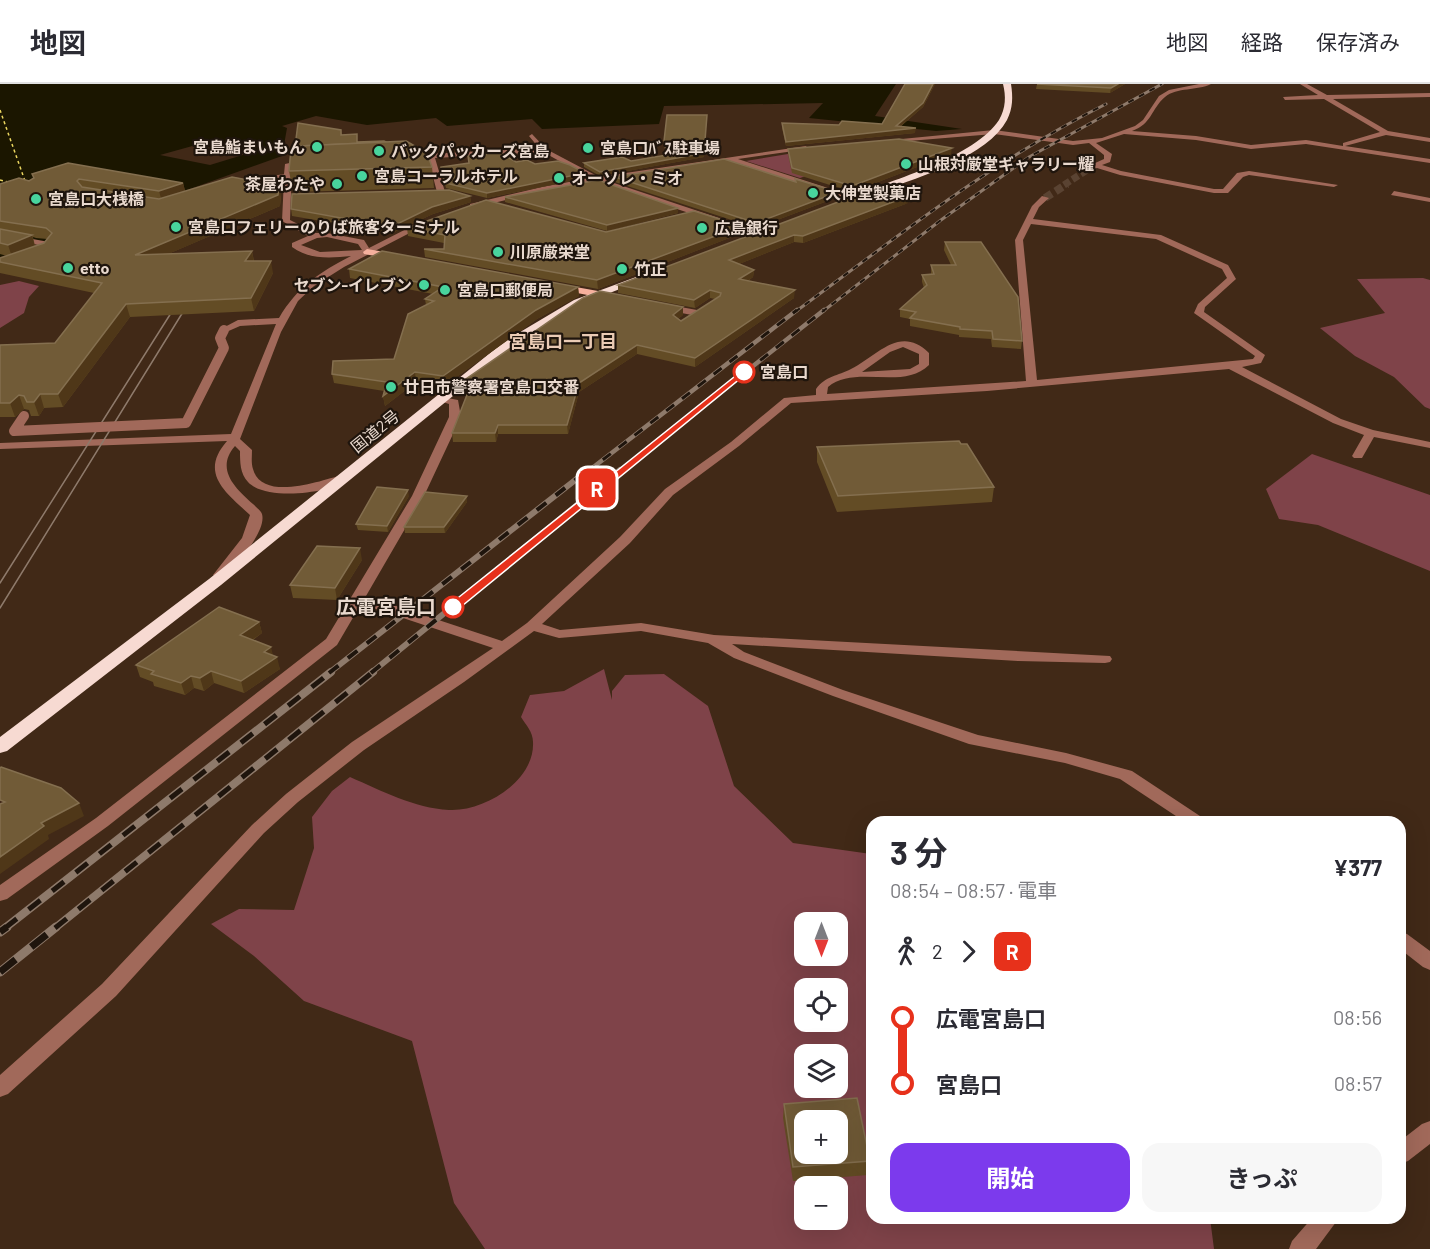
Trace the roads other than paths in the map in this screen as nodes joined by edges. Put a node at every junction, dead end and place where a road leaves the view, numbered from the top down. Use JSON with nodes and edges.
{"nodes":[{"id":1,"x":1007,"y":84,"type":"edge"},
{"id":2,"x":1208,"y":84,"type":"edge"},
{"id":3,"x":1303,"y":84,"type":"edge"},
{"id":4,"x":1422,"y":87,"type":"dead end"},
{"id":5,"x":1430,"y":89,"type":"edge"},
{"id":6,"x":1430,"y":95,"type":"edge"},
{"id":7,"x":1285,"y":98,"type":"dead end"},
{"id":8,"x":1328,"y":99,"type":"junction"},
{"id":9,"x":994,"y":132,"type":"junction"},
{"id":10,"x":1126,"y":133,"type":"junction"},
{"id":11,"x":1386,"y":133,"type":"junction"},
{"id":12,"x":532,"y":135,"type":"dead end"},
{"id":13,"x":1430,"y":140,"type":"edge"},
{"id":14,"x":876,"y":142,"type":"edge"},
{"id":15,"x":1091,"y":142,"type":"junction"},
{"id":16,"x":1339,"y":146,"type":"junction"},
{"id":17,"x":819,"y":147,"type":"edge"},
{"id":18,"x":544,"y":150,"type":"junction"},
{"id":19,"x":431,"y":156,"type":"junction"},
{"id":20,"x":396,"y":157,"type":"edge"},
{"id":21,"x":725,"y":158,"type":"junction"},
{"id":22,"x":1430,"y":160,"type":"edge"},
{"id":23,"x":314,"y":161,"type":"edge"},
{"id":24,"x":1098,"y":166,"type":"junction"},
{"id":25,"x":1087,"y":170,"type":"tunnel mouth"},
{"id":26,"x":288,"y":176,"type":"junction"},
{"id":27,"x":598,"y":179,"type":"junction"},
{"id":28,"x":1334,"y":184,"type":"dead end"},
{"id":29,"x":218,"y":186,"type":"edge"},
{"id":30,"x":429,"y":192,"type":"edge"},
{"id":31,"x":441,"y":192,"type":"junction"},
{"id":32,"x":450,"y":192,"type":"edge"},
{"id":33,"x":1394,"y":193,"type":"dead end"},
{"id":34,"x":286,"y":196,"type":"junction"},
{"id":35,"x":298,"y":196,"type":"edge"},
{"id":36,"x":466,"y":197,"type":"edge"},
{"id":37,"x":855,"y":198,"type":"junction"},
{"id":38,"x":1045,"y":198,"type":"tunnel mouth"},
{"id":39,"x":1430,"y":200,"type":"edge"},
{"id":40,"x":485,"y":203,"type":"junction"},
{"id":41,"x":833,"y":206,"type":"edge"},
{"id":42,"x":467,"y":208,"type":"edge"},
{"id":43,"x":507,"y":209,"type":"edge"},
{"id":44,"x":696,"y":213,"type":"junction"},
{"id":45,"x":438,"y":218,"type":"edge"},
{"id":46,"x":674,"y":219,"type":"edge"},
{"id":47,"x":1027,"y":221,"type":"junction"},
{"id":48,"x":763,"y":232,"type":"joint"},
{"id":49,"x":0,"y":234,"type":"edge"},
{"id":50,"x":315,"y":236,"type":"junction"},
{"id":51,"x":736,"y":242,"type":"edge"},
{"id":52,"x":367,"y":252,"type":"junction"},
{"id":53,"x":404,"y":258,"type":"edge"},
{"id":54,"x":0,"y":267,"type":"edge"},
{"id":55,"x":650,"y":275,"type":"edge"},
{"id":56,"x":552,"y":286,"type":"edge"},
{"id":57,"x":598,"y":294,"type":"junction"},
{"id":58,"x":620,"y":298,"type":"edge"},
{"id":59,"x":653,"y":304,"type":"edge"},
{"id":60,"x":281,"y":321,"type":"junction"},
{"id":61,"x":680,"y":324,"type":"edge"},
{"id":62,"x":866,"y":364,"type":"junction"},
{"id":63,"x":1230,"y":365,"type":"junction"},
{"id":64,"x":883,"y":374,"type":"junction"},
{"id":65,"x":845,"y":376,"type":"junction"},
{"id":66,"x":1032,"y":384,"type":"junction"},
{"id":67,"x":441,"y":398,"type":"junction"},
{"id":68,"x":822,"y":398,"type":"junction"},
{"id":69,"x":24,"y":416,"type":"edge"},
{"id":70,"x":1370,"y":433,"type":"junction"},
{"id":71,"x":234,"y":439,"type":"junction"},
{"id":72,"x":1430,"y":445,"type":"edge"},
{"id":73,"x":0,"y":446,"type":"edge"},
{"id":74,"x":1358,"y":456,"type":"dead end"},
{"id":75,"x":342,"y":479,"type":"junction"},
{"id":76,"x":214,"y":582,"type":"junction"},
{"id":77,"x":357,"y":598,"type":"junction"},
{"id":78,"x":532,"y":626,"type":"junction"},
{"id":79,"x":712,"y":639,"type":"junction"},
{"id":80,"x":505,"y":647,"type":"junction"},
{"id":81,"x":1105,"y":659,"type":"dead end"},
{"id":82,"x":0,"y":747,"type":"edge"},
{"id":83,"x":1188,"y":816,"type":"edge"},
{"id":84,"x":0,"y":894,"type":"edge"},
{"id":85,"x":1406,"y":944,"type":"edge"},
{"id":86,"x":1430,"y":962,"type":"edge"},
{"id":87,"x":0,"y":1089,"type":"edge"},
{"id":88,"x":1430,"y":1131,"type":"edge"},
{"id":89,"x":1406,"y":1149,"type":"edge"},
{"id":90,"x":1322,"y":1224,"type":"edge"},
{"id":91,"x":1301,"y":1249,"type":"edge"}],
"edges":[{"from":1,"to":9,"type":"highway"},
{"from":2,"to":10,"type":"street"},
{"from":3,"to":8,"type":"street"},
{"from":4,"to":5,"type":"street"},
{"from":6,"to":8,"type":"street"},
{"from":7,"to":8,"type":"street"},
{"from":8,"to":11,"type":"street"},
{"from":9,"to":14,"type":"street"},
{"from":9,"to":15,"type":"street"},
{"from":9,"to":37,"type":"highway"},
{"from":10,"to":15,"type":"street"},
{"from":10,"to":16,"type":"street"},
{"from":11,"to":13,"type":"street"},
{"from":11,"to":16,"type":"street"},
{"from":12,"to":18,"type":"street"},
{"from":15,"to":24,"type":"street"},
{"from":16,"to":22,"type":"street"},
{"from":17,"to":21,"type":"street"},
{"from":18,"to":19,"type":"street"},
{"from":18,"to":27,"type":"street"},
{"from":19,"to":20,"type":"street"},
{"from":19,"to":31,"type":"street"},
{"from":21,"to":27,"type":"street"},
{"from":21,"to":37,"type":"street"},
{"from":23,"to":26,"type":"street"},
{"from":24,"to":25,"type":"street"},
{"from":24,"to":28,"type":"street"},
{"from":26,"to":29,"type":"street"},
{"from":26,"to":34,"type":"street"},
{"from":27,"to":40,"type":"street"},
{"from":27,"to":44,"type":"street"},
{"from":30,"to":31,"type":"street"},
{"from":31,"to":32,"type":"street"},
{"from":33,"to":39,"type":"street"},
{"from":34,"to":35,"type":"street"},
{"from":34,"to":50,"type":"street"},
{"from":36,"to":40,"type":"street"},
{"from":37,"to":41,"type":"highway"},
{"from":38,"to":47,"type":"street"},
{"from":40,"to":42,"type":"street"},
{"from":40,"to":43,"type":"street"},
{"from":44,"to":46,"type":"street"},
{"from":44,"to":48,"type":"street"},
{"from":45,"to":52,"type":"street"},
{"from":47,"to":63,"type":"street"},
{"from":47,"to":66,"type":"street"},
{"from":48,"to":51,"type":"highway"},
{"from":49,"to":54,"type":"street"},
{"from":50,"to":52,"type":"street"},
{"from":50,"to":52,"type":"street"},
{"from":52,"to":53,"type":"main road"},
{"from":52,"to":60,"type":"street"},
{"from":55,"to":57,"type":"highway","name":"国道2号"},
{"from":56,"to":57,"type":"main road"},
{"from":57,"to":58,"type":"street"},
{"from":57,"to":67,"type":"highway","name":"国道2号"},
{"from":59,"to":61,"type":"street"},
{"from":60,"to":69,"type":"street","bridge":true},
{"from":60,"to":71,"type":"street"},
{"from":62,"to":64,"type":"street"},
{"from":62,"to":64,"type":"street"},
{"from":62,"to":65,"type":"street"},
{"from":63,"to":66,"type":"street"},
{"from":63,"to":70,"type":"street"},
{"from":64,"to":65,"type":"street"},
{"from":65,"to":68,"type":"street"},
{"from":66,"to":68,"type":"street"},
{"from":67,"to":75,"type":"highway","name":"国道2号"},
{"from":67,"to":77,"type":"street"},
{"from":68,"to":78,"type":"street"},
{"from":70,"to":72,"type":"street"},
{"from":70,"to":74,"type":"street"},
{"from":71,"to":73,"type":"street"},
{"from":71,"to":75,"type":"street"},
{"from":71,"to":76,"type":"street"},
{"from":75,"to":76,"type":"highway","name":"国道2号"},
{"from":76,"to":82,"type":"highway","name":"国道2号"},
{"from":77,"to":80,"type":"street"},
{"from":77,"to":84,"type":"street"},
{"from":78,"to":79,"type":"street"},
{"from":78,"to":80,"type":"street"},
{"from":79,"to":81,"type":"street"},
{"from":79,"to":83,"type":"street"},
{"from":80,"to":87,"type":"street"},
{"from":85,"to":86,"type":"street"},
{"from":88,"to":89,"type":"street"},
{"from":90,"to":91,"type":"street"}]}
